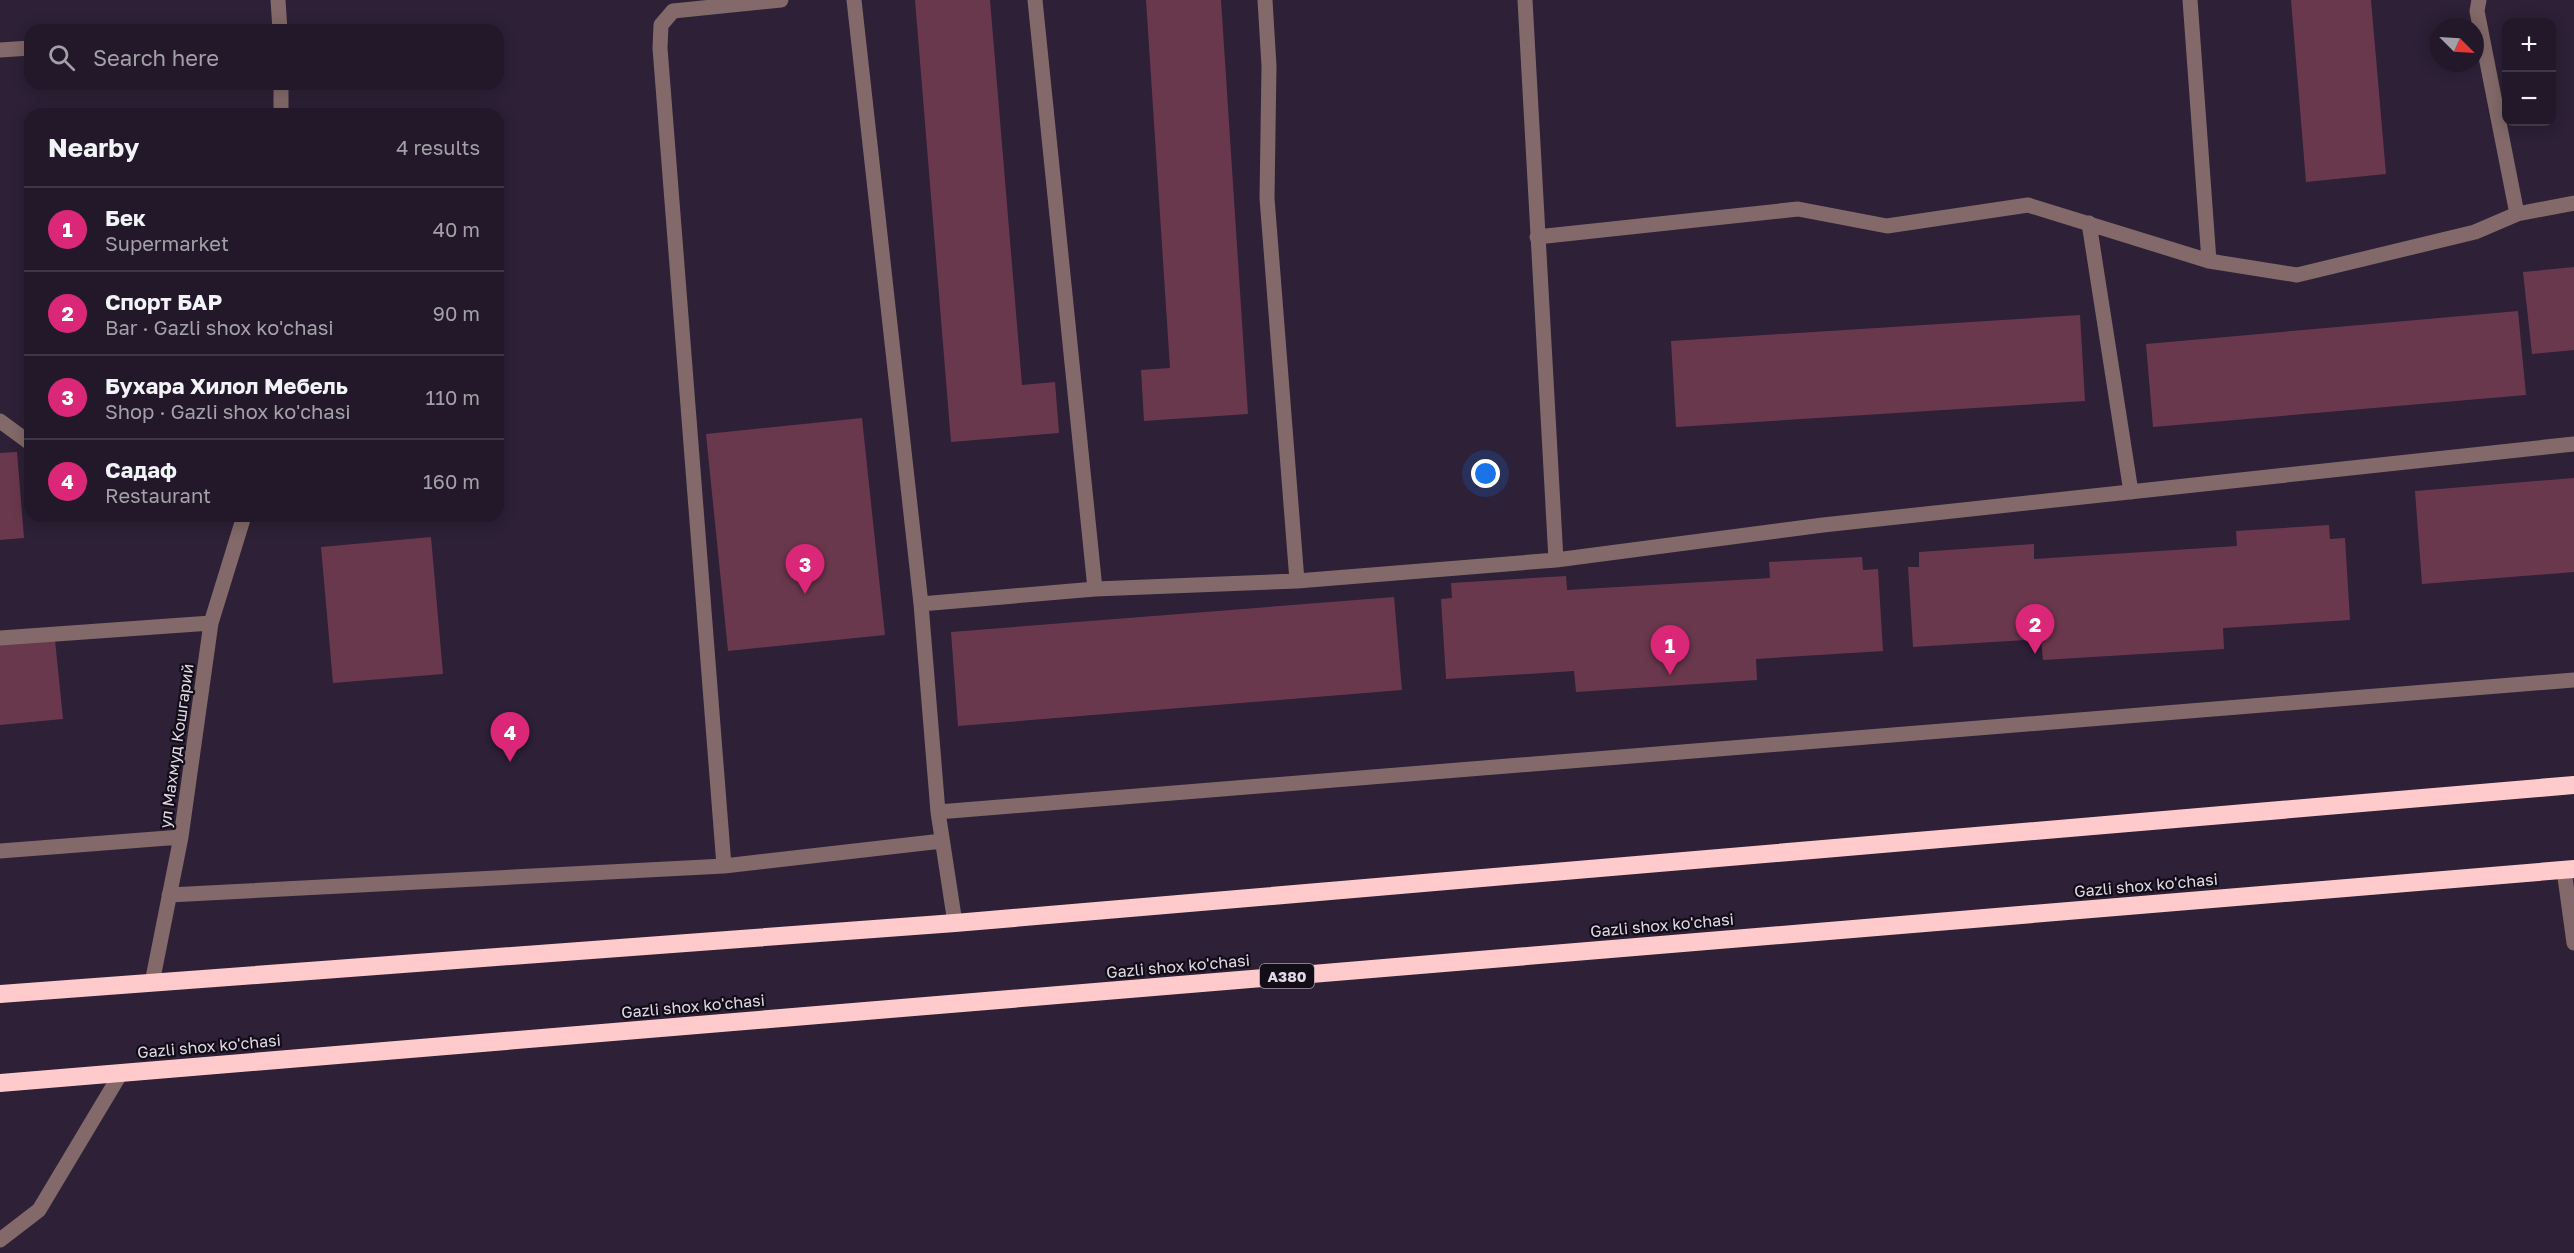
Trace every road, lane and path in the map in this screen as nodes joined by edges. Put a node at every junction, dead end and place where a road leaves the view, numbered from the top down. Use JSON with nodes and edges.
{"nodes":[{"id":1,"x":278,"y":0,"type":"edge"},
{"id":2,"x":781,"y":0,"type":"edge"},
{"id":3,"x":854,"y":0,"type":"edge"},
{"id":4,"x":1035,"y":0,"type":"edge"},
{"id":5,"x":1265,"y":0,"type":"edge"},
{"id":6,"x":1525,"y":0,"type":"edge"},
{"id":7,"x":2190,"y":0,"type":"edge"},
{"id":8,"x":2479,"y":0,"type":"edge"},
{"id":9,"x":280,"y":24,"type":"edge"},
{"id":10,"x":24,"y":48,"type":"edge"},
{"id":11,"x":0,"y":50,"type":"edge"},
{"id":12,"x":281,"y":90,"type":"edge"},
{"id":13,"x":281,"y":108,"type":"edge"},
{"id":14,"x":2574,"y":203,"type":"edge"},
{"id":15,"x":2517,"y":214,"type":"junction"},
{"id":16,"x":2089,"y":223,"type":"junction"},
{"id":17,"x":1537,"y":237,"type":"junction"},
{"id":18,"x":2209,"y":261,"type":"junction"},
{"id":19,"x":0,"y":421,"type":"edge"},
{"id":20,"x":24,"y":439,"type":"edge"},
{"id":21,"x":2574,"y":444,"type":"edge"},
{"id":22,"x":2131,"y":492,"type":"junction"},
{"id":23,"x":242,"y":522,"type":"edge"},
{"id":24,"x":1556,"y":560,"type":"junction"},
{"id":25,"x":1297,"y":581,"type":"junction"},
{"id":26,"x":1095,"y":589,"type":"junction"},
{"id":27,"x":921,"y":604,"type":"junction"},
{"id":28,"x":212,"y":623,"type":"junction"},
{"id":29,"x":0,"y":638,"type":"edge"},
{"id":30,"x":2574,"y":680,"type":"edge"},
{"id":31,"x":2574,"y":785,"type":"edge"},
{"id":32,"x":938,"y":812,"type":"junction"},
{"id":33,"x":181,"y":837,"type":"junction"},
{"id":34,"x":942,"y":841,"type":"junction"},
{"id":35,"x":0,"y":851,"type":"edge"},
{"id":36,"x":724,"y":866,"type":"junction"},
{"id":37,"x":2569,"y":869,"type":"edge"},
{"id":38,"x":169,"y":896,"type":"junction"},
{"id":39,"x":954,"y":923,"type":"junction"},
{"id":40,"x":2574,"y":943,"type":"edge"},
{"id":41,"x":152,"y":983,"type":"junction"},
{"id":42,"x":0,"y":994,"type":"edge"},
{"id":43,"x":121,"y":1073,"type":"junction"},
{"id":44,"x":0,"y":1083,"type":"edge"},
{"id":45,"x":0,"y":1240,"type":"edge"}],
"edges":[{"from":1,"to":9,"type":"street"},
{"from":2,"to":36,"type":"street"},
{"from":3,"to":27,"type":"street"},
{"from":4,"to":26,"type":"street"},
{"from":5,"to":25,"type":"street"},
{"from":6,"to":17,"type":"street"},
{"from":7,"to":18,"type":"street"},
{"from":8,"to":15,"type":"street"},
{"from":10,"to":11,"type":"street"},
{"from":12,"to":13,"type":"street"},
{"from":14,"to":15,"type":"street"},
{"from":15,"to":18,"type":"street"},
{"from":16,"to":17,"type":"street"},
{"from":16,"to":18,"type":"street"},
{"from":16,"to":22,"type":"street"},
{"from":17,"to":24,"type":"street"},
{"from":19,"to":20,"type":"street"},
{"from":21,"to":22,"type":"street"},
{"from":22,"to":24,"type":"street"},
{"from":23,"to":28,"type":"street","name":"ул Махмуд Кошгарий"},
{"from":24,"to":25,"type":"street"},
{"from":25,"to":26,"type":"street"},
{"from":26,"to":27,"type":"street"},
{"from":27,"to":32,"type":"street"},
{"from":28,"to":29,"type":"street"},
{"from":28,"to":33,"type":"street","name":"ул Махмуд Кошгарий"},
{"from":30,"to":32,"type":"street"},
{"from":31,"to":39,"type":"highway"},
{"from":32,"to":34,"type":"street"},
{"from":33,"to":35,"type":"street"},
{"from":33,"to":38,"type":"street","name":"ул Махмуд Кошгарий"},
{"from":34,"to":36,"type":"street"},
{"from":34,"to":39,"type":"street"},
{"from":36,"to":38,"type":"street"},
{"from":37,"to":40,"type":"street"},
{"from":37,"to":43,"type":"highway","name":"Gazli shox ko'chasi","number":"A380"},
{"from":38,"to":41,"type":"street","name":"ул Махмуд Кошгарий"},
{"from":39,"to":41,"type":"highway"},
{"from":41,"to":42,"type":"highway"},
{"from":43,"to":44,"type":"highway","name":"Gazli shox ko'chasi","number":"A380"},
{"from":43,"to":45,"type":"street"}]}
